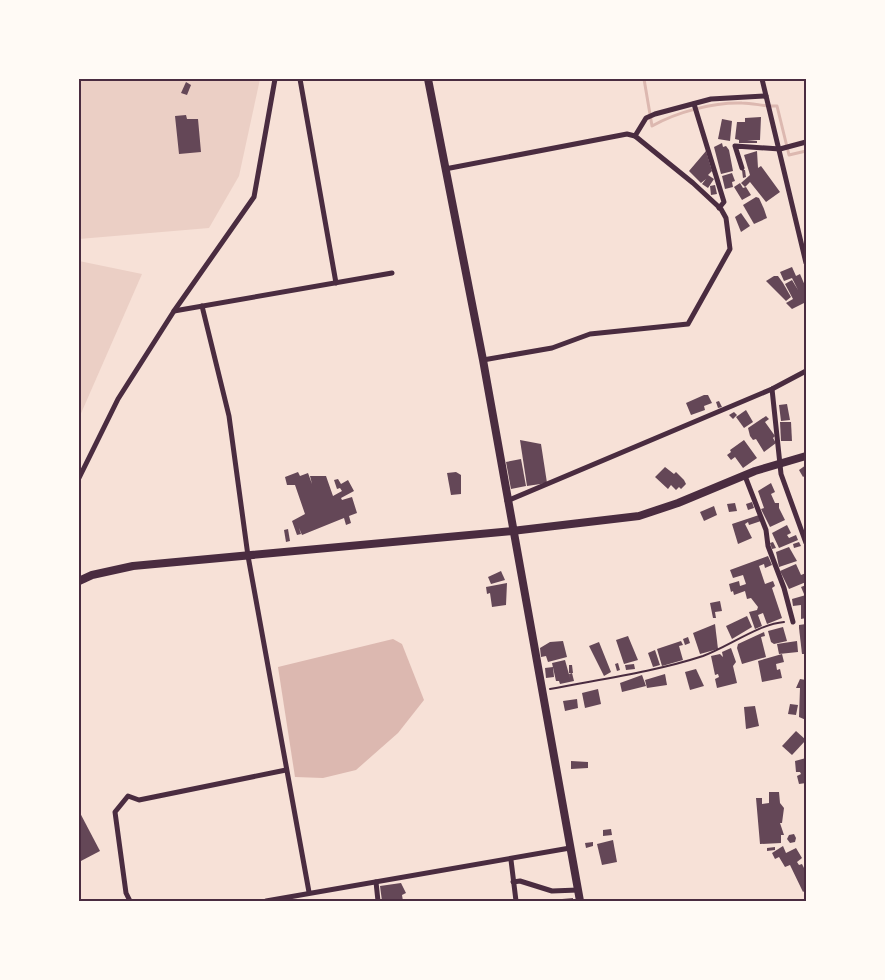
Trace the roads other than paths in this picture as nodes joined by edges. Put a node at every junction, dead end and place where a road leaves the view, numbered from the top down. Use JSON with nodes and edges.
{"nodes":[{"id":1,"x":275,"y":79,"type":"edge"},
{"id":2,"x":300,"y":79,"type":"edge"},
{"id":3,"x":428,"y":79,"type":"edge"},
{"id":4,"x":762,"y":79,"type":"edge"},
{"id":5,"x":767,"y":98,"type":"junction"},
{"id":6,"x":694,"y":104,"type":"junction"},
{"id":7,"x":635,"y":136,"type":"junction"},
{"id":8,"x":806,"y":142,"type":"edge"},
{"id":9,"x":780,"y":149,"type":"junction"},
{"id":10,"x":742,"y":168,"type":"dead end"},
{"id":11,"x":445,"y":169,"type":"junction"},
{"id":12,"x":719,"y":208,"type":"junction"},
{"id":13,"x":806,"y":263,"type":"edge"},
{"id":14,"x":392,"y":273,"type":"dead end"},
{"id":15,"x":336,"y":283,"type":"junction"},
{"id":16,"x":202,"y":306,"type":"junction"},
{"id":17,"x":174,"y":311,"type":"junction"},
{"id":18,"x":483,"y":360,"type":"junction"},
{"id":19,"x":806,"y":371,"type":"edge"},
{"id":20,"x":772,"y":389,"type":"junction"},
{"id":21,"x":806,"y":456,"type":"edge"},
{"id":22,"x":780,"y":464,"type":"junction"},
{"id":23,"x":744,"y":476,"type":"junction"},
{"id":24,"x":79,"y":478,"type":"edge"},
{"id":25,"x":507,"y":502,"type":"junction"},
{"id":26,"x":512,"y":530,"type":"junction"},
{"id":27,"x":806,"y":544,"type":"edge"},
{"id":28,"x":248,"y":556,"type":"junction"},
{"id":29,"x":79,"y":581,"type":"edge"},
{"id":30,"x":794,"y":622,"type":"road end"},
{"id":31,"x":286,"y":770,"type":"junction"},
{"id":32,"x":570,"y":848,"type":"junction"},
{"id":33,"x":511,"y":860,"type":"junction"},
{"id":34,"x":376,"y":882,"type":"junction"},
{"id":35,"x":513,"y":882,"type":"junction"},
{"id":36,"x":578,"y":890,"type":"junction"},
{"id":37,"x":308,"y":892,"type":"junction"},
{"id":38,"x":130,"y":901,"type":"edge"},
{"id":39,"x":266,"y":901,"type":"edge"},
{"id":40,"x":378,"y":901,"type":"edge"},
{"id":41,"x":516,"y":901,"type":"edge"},
{"id":42,"x":580,"y":901,"type":"edge"}],
"edges":[{"from":1,"to":17,"type":"street"},
{"from":2,"to":15,"type":"street"},
{"from":3,"to":11,"type":"street"},
{"from":4,"to":5,"type":"street"},
{"from":5,"to":6,"type":"street"},
{"from":5,"to":9,"type":"street"},
{"from":6,"to":7,"type":"street"},
{"from":6,"to":12,"type":"street"},
{"from":7,"to":11,"type":"street"},
{"from":7,"to":12,"type":"street"},
{"from":8,"to":9,"type":"street"},
{"from":9,"to":10,"type":"street"},
{"from":9,"to":13,"type":"street"},
{"from":11,"to":18,"type":"street"},
{"from":12,"to":18,"type":"street"},
{"from":14,"to":15,"type":"street"},
{"from":15,"to":16,"type":"street"},
{"from":16,"to":17,"type":"street"},
{"from":16,"to":28,"type":"street"},
{"from":17,"to":24,"type":"street"},
{"from":18,"to":25,"type":"street"},
{"from":19,"to":20,"type":"street"},
{"from":20,"to":22,"type":"street"},
{"from":20,"to":25,"type":"street"},
{"from":21,"to":22,"type":"street"},
{"from":22,"to":23,"type":"street"},
{"from":22,"to":27,"type":"street"},
{"from":23,"to":26,"type":"street"},
{"from":23,"to":30,"type":"street"},
{"from":25,"to":26,"type":"street"},
{"from":26,"to":28,"type":"street"},
{"from":26,"to":32,"type":"street"},
{"from":28,"to":29,"type":"street"},
{"from":28,"to":31,"type":"street"},
{"from":31,"to":37,"type":"street"},
{"from":31,"to":38,"type":"street"},
{"from":32,"to":33,"type":"street"},
{"from":32,"to":36,"type":"street"},
{"from":33,"to":34,"type":"street"},
{"from":33,"to":35,"type":"street"},
{"from":34,"to":37,"type":"street"},
{"from":34,"to":40,"type":"street"},
{"from":35,"to":36,"type":"street"},
{"from":35,"to":41,"type":"street"},
{"from":36,"to":42,"type":"street"},
{"from":37,"to":39,"type":"street"}]}
